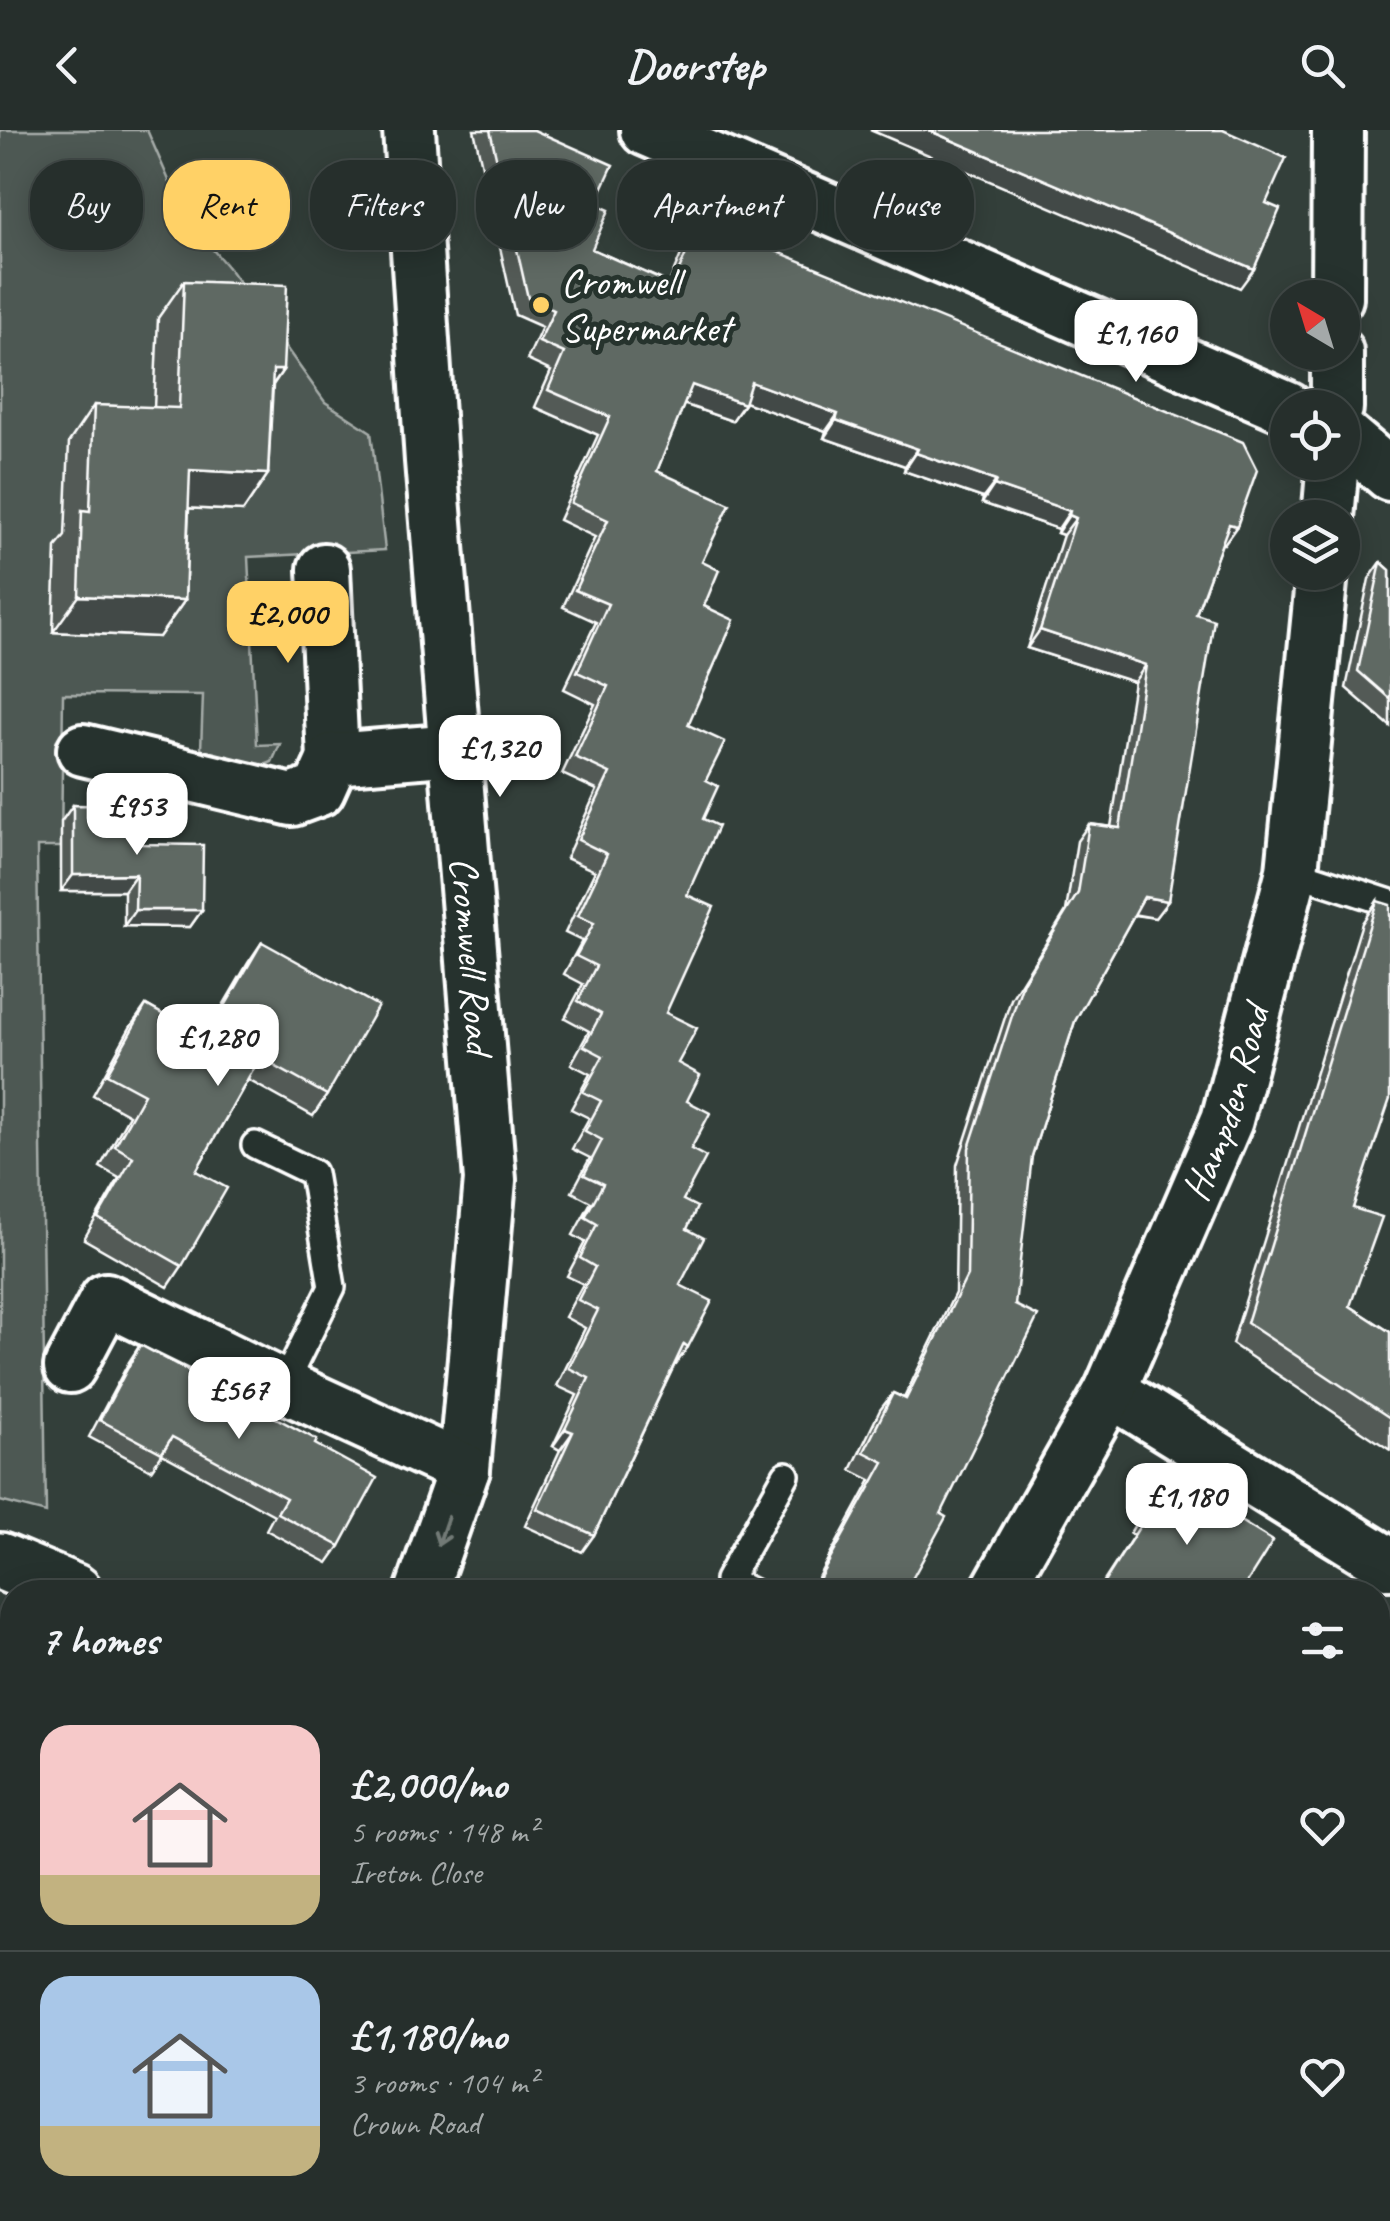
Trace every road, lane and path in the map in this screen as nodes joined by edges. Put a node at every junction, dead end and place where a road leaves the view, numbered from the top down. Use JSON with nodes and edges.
{"nodes":[{"id":1,"x":409,"y":130,"type":"edge"},
{"id":2,"x":646,"y":130,"type":"edge"},
{"id":3,"x":1338,"y":130,"type":"edge"},
{"id":4,"x":1338,"y":280,"type":"edge"},
{"id":5,"x":1270,"y":400,"type":"edge"},
{"id":6,"x":1360,"y":449,"type":"edge"},
{"id":7,"x":1390,"y":475,"type":"edge"},
{"id":8,"x":324,"y":569,"type":"dead end"},
{"id":9,"x":1320,"y":590,"type":"edge"},
{"id":10,"x":456,"y":749,"type":"junction"},
{"id":11,"x":84,"y":750,"type":"dead end"},
{"id":12,"x":333,"y":759,"type":"junction"},
{"id":13,"x":1292,"y":871,"type":"junction"},
{"id":14,"x":1390,"y":903,"type":"edge"},
{"id":15,"x":255,"y":1145,"type":"dead end"},
{"id":16,"x":70,"y":1367,"type":"dead end"},
{"id":17,"x":283,"y":1386,"type":"junction"},
{"id":18,"x":1110,"y":1390,"type":"junction"},
{"id":19,"x":464,"y":1469,"type":"junction"},
{"id":20,"x":786,"y":1476,"type":"dead end"},
{"id":21,"x":0,"y":1561,"type":"edge"},
{"id":22,"x":1390,"y":1564,"type":"edge"},
{"id":23,"x":45,"y":1580,"type":"edge"},
{"id":24,"x":425,"y":1580,"type":"edge"},
{"id":25,"x":728,"y":1580,"type":"edge"},
{"id":26,"x":1003,"y":1580,"type":"edge"}],
"edges":[{"from":1,"to":10,"type":"street","name":"Cromwell Road"},
{"from":2,"to":5,"type":"street"},
{"from":3,"to":4,"type":"street"},
{"from":6,"to":7,"type":"street"},
{"from":8,"to":12,"type":"street"},
{"from":9,"to":13,"type":"street","name":"Hampden Road"},
{"from":10,"to":12,"type":"street"},
{"from":10,"to":19,"type":"street","name":"Cromwell Road"},
{"from":11,"to":12,"type":"street"},
{"from":13,"to":14,"type":"lane"},
{"from":13,"to":18,"type":"street","name":"Hampden Road"},
{"from":15,"to":17,"type":"lane"},
{"from":16,"to":17,"type":"street"},
{"from":17,"to":19,"type":"street"},
{"from":18,"to":22,"type":"street"},
{"from":18,"to":26,"type":"street","name":"Hampden Road"},
{"from":19,"to":24,"type":"street","name":"Cromwell Road","one_way":true},
{"from":20,"to":25,"type":"lane"},
{"from":21,"to":23,"type":"main road"}]}
